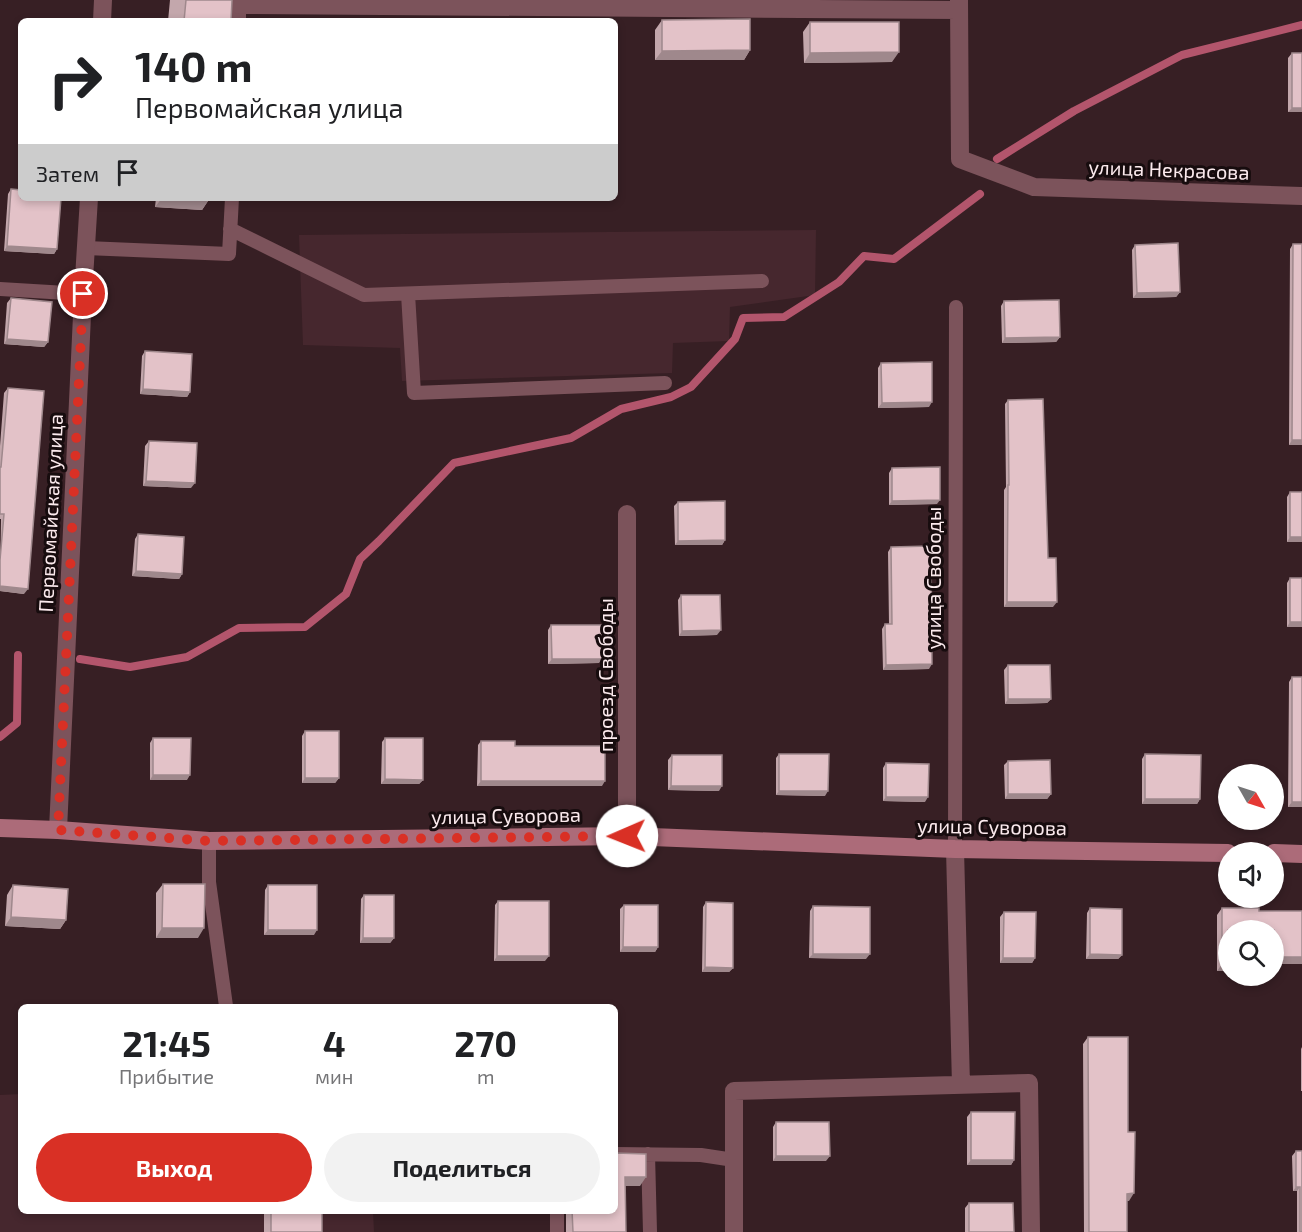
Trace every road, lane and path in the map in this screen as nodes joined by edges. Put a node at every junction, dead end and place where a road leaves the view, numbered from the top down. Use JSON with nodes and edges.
{"nodes":[{"id":1,"x":103,"y":0,"type":"edge"},
{"id":2,"x":959,"y":5,"type":"edge"},
{"id":3,"x":239,"y":9,"type":"edge"},
{"id":4,"x":102,"y":18,"type":"edge"},
{"id":5,"x":1302,"y":196,"type":"edge"},
{"id":6,"x":89,"y":201,"type":"edge"},
{"id":7,"x":232,"y":201,"type":"edge"},
{"id":8,"x":230,"y":229,"type":"junction"},
{"id":9,"x":86,"y":248,"type":"junction"},
{"id":10,"x":762,"y":281,"type":"dead end"},
{"id":11,"x":0,"y":289,"type":"edge"},
{"id":12,"x":83,"y":294,"type":"junction"},
{"id":13,"x":408,"y":294,"type":"junction"},
{"id":14,"x":956,"y":307,"type":"dead end"},
{"id":15,"x":665,"y":383,"type":"dead end"},
{"id":16,"x":627,"y":514,"type":"dead end"},
{"id":17,"x":0,"y":828,"type":"edge"},
{"id":18,"x":58,"y":830,"type":"junction"},
{"id":19,"x":627,"y":836,"type":"junction"},
{"id":20,"x":209,"y":841,"type":"junction"},
{"id":21,"x":955,"y":849,"type":"junction"},
{"id":22,"x":1218,"y":853,"type":"edge"},
{"id":23,"x":1284,"y":853,"type":"edge"},
{"id":24,"x":1302,"y":854,"type":"edge"},
{"id":25,"x":226,"y":1004,"type":"edge"},
{"id":26,"x":961,"y":1085,"type":"junction"},
{"id":27,"x":618,"y":1154,"type":"edge"},
{"id":28,"x":648,"y":1154,"type":"junction"},
{"id":29,"x":734,"y":1160,"type":"junction"},
{"id":30,"x":557,"y":1214,"type":"edge"},
{"id":31,"x":557,"y":1232,"type":"edge"},
{"id":32,"x":650,"y":1232,"type":"edge"},
{"id":33,"x":734,"y":1232,"type":"edge"},
{"id":34,"x":1031,"y":1232,"type":"edge"}],
"edges":[{"from":1,"to":4,"type":"street"},
{"from":2,"to":3,"type":"street"},
{"from":2,"to":5,"type":"street","name":"улица Некрасова"},
{"from":6,"to":9,"type":"street","name":"Первомайская улица"},
{"from":7,"to":8,"type":"lane"},
{"from":8,"to":9,"type":"lane"},
{"from":8,"to":13,"type":"lane"},
{"from":9,"to":12,"type":"street","name":"Первомайская улица"},
{"from":10,"to":13,"type":"lane"},
{"from":11,"to":12,"type":"lane"},
{"from":12,"to":18,"type":"street","name":"Первомайская улица"},
{"from":13,"to":15,"type":"lane"},
{"from":14,"to":21,"type":"lane","name":"улица Свободы"},
{"from":16,"to":19,"type":"street","name":"проезд Свободы"},
{"from":17,"to":18,"type":"main road","name":"улица Суворова"},
{"from":18,"to":20,"type":"main road","name":"улица Суворова"},
{"from":19,"to":20,"type":"main road","name":"улица Суворова"},
{"from":19,"to":21,"type":"main road","name":"улица Суворова"},
{"from":20,"to":25,"type":"lane"},
{"from":21,"to":22,"type":"main road","name":"улица Суворова"},
{"from":21,"to":26,"type":"street"},
{"from":23,"to":24,"type":"main road"},
{"from":26,"to":29,"type":"street"},
{"from":26,"to":34,"type":"street"},
{"from":27,"to":28,"type":"lane"},
{"from":28,"to":29,"type":"lane"},
{"from":28,"to":32,"type":"lane"},
{"from":29,"to":33,"type":"street"},
{"from":30,"to":31,"type":"lane"}]}
